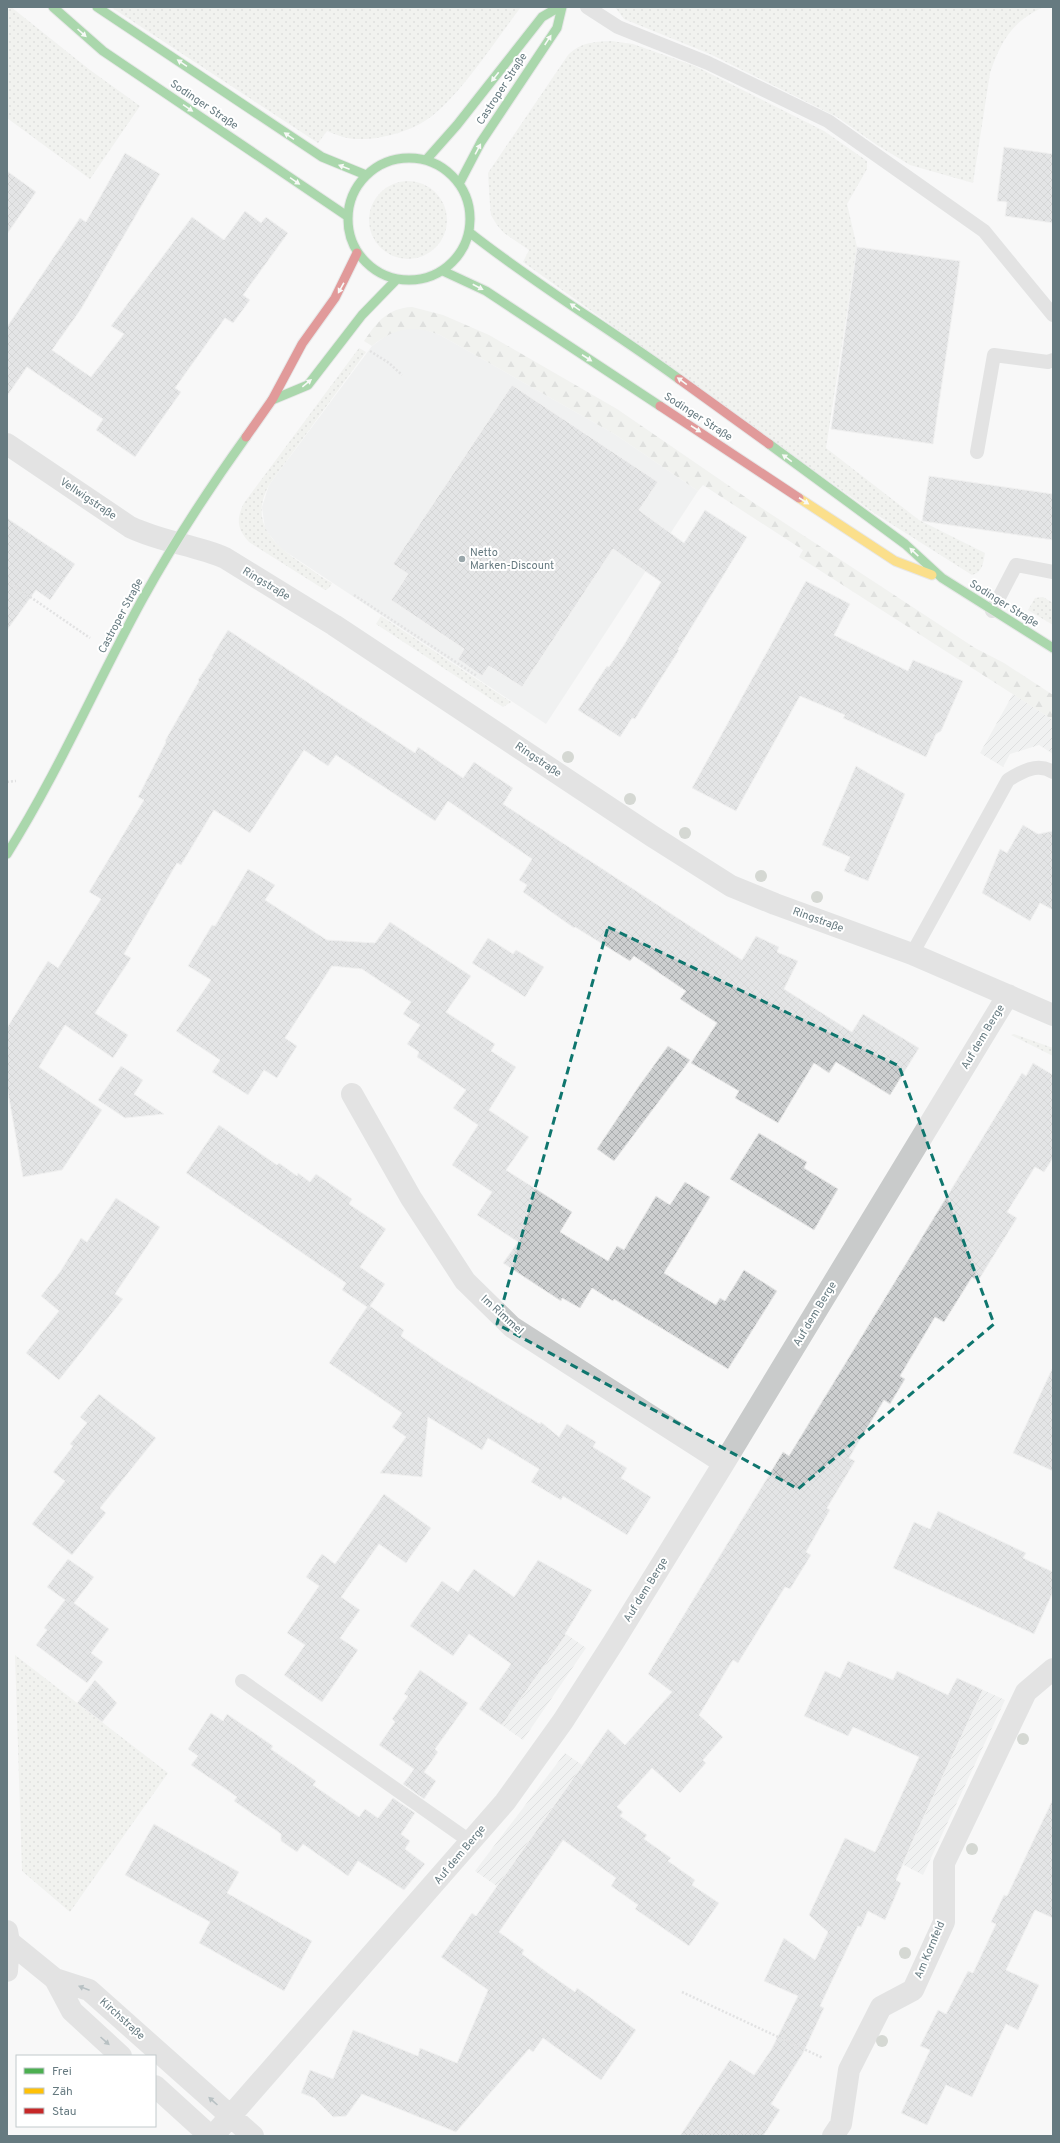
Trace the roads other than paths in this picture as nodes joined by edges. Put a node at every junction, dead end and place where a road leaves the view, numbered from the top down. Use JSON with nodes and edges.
{"nodes":[{"id":1,"x":53,"y":7,"type":"edge"},
{"id":2,"x":97,"y":7,"type":"edge"},
{"id":3,"x":559,"y":7,"type":"edge"},
{"id":4,"x":562,"y":7,"type":"edge"},
{"id":5,"x":587,"y":7,"type":"edge"},
{"id":6,"x":426,"y":160,"type":"junction"},
{"id":7,"x":366,"y":175,"type":"junction"},
{"id":8,"x":459,"y":184,"type":"junction"},
{"id":9,"x":347,"y":216,"type":"junction"},
{"id":10,"x":469,"y":232,"type":"junction"},
{"id":11,"x":357,"y":253,"type":"junction"},
{"id":12,"x":443,"y":271,"type":"junction"},
{"id":13,"x":396,"y":280,"type":"junction"},
{"id":14,"x":1053,"y":315,"type":"edge"},
{"id":15,"x":1053,"y":360,"type":"edge"},
{"id":16,"x":272,"y":400,"type":"junction"},
{"id":17,"x":7,"y":444,"type":"edge"},
{"id":18,"x":977,"y":452,"type":"dead end"},
{"id":19,"x":176,"y":543,"type":"junction"},
{"id":20,"x":1053,"y":572,"type":"edge"},
{"id":21,"x":942,"y":578,"type":"junction"},
{"id":22,"x":992,"y":611,"type":"junction"},
{"id":23,"x":1053,"y":648,"type":"edge"},
{"id":24,"x":1053,"y":772,"type":"edge"},
{"id":25,"x":7,"y":854,"type":"edge"},
{"id":26,"x":912,"y":954,"type":"junction"},
{"id":27,"x":1008,"y":995,"type":"junction"},
{"id":28,"x":1053,"y":1015,"type":"edge"},
{"id":29,"x":352,"y":1094,"type":"dead end"},
{"id":30,"x":724,"y":1463,"type":"junction"},
{"id":31,"x":1053,"y":1669,"type":"edge"},
{"id":32,"x":242,"y":1681,"type":"dead end"},
{"id":33,"x":471,"y":1842,"type":"junction"},
{"id":34,"x":8,"y":1937,"type":"edge"},
{"id":35,"x":7,"y":1971,"type":"edge"},
{"id":36,"x":55,"y":1979,"type":"junction"},
{"id":37,"x":120,"y":2055,"type":"edge"},
{"id":38,"x":156,"y":2087,"type":"edge"},
{"id":39,"x":231,"y":2116,"type":"junction"},
{"id":40,"x":210,"y":2136,"type":"edge"},
{"id":41,"x":214,"y":2136,"type":"edge"},
{"id":42,"x":253,"y":2136,"type":"edge"},
{"id":43,"x":833,"y":2136,"type":"edge"}],
"edges":[{"from":1,"to":9,"type":"main road","name":"Sodinger Straße","one_way":true},
{"from":7,"to":2,"type":"main road","name":"Sodinger Straße","one_way":true},
{"from":3,"to":6,"type":"main road","name":"Castroper Straße","one_way":true},
{"from":8,"to":4,"type":"main road","name":"Castroper Straße","one_way":true},
{"from":5,"to":14,"type":"lane"},
{"from":6,"to":7,"type":"main road"},
{"from":6,"to":8,"type":"main road"},
{"from":7,"to":9,"type":"main road"},
{"from":8,"to":10,"type":"main road"},
{"from":9,"to":11,"type":"main road"},
{"from":10,"to":12,"type":"main road"},
{"from":21,"to":10,"type":"main road","name":"Sodinger Straße","one_way":true},
{"from":11,"to":13,"type":"main road"},
{"from":11,"to":16,"type":"main road","name":"Castroper Straße","one_way":true},
{"from":12,"to":13,"type":"main road"},
{"from":12,"to":21,"type":"main road","name":"Sodinger Straße","one_way":true},
{"from":16,"to":13,"type":"main road","one_way":true},
{"from":15,"to":18,"type":"lane"},
{"from":16,"to":19,"type":"main road","name":"Castroper Straße"},
{"from":17,"to":19,"type":"street","name":"Vellwigstraße"},
{"from":19,"to":25,"type":"main road","name":"Castroper Straße"},
{"from":19,"to":26,"type":"street","name":"Ringstraße"},
{"from":20,"to":22,"type":"lane"},
{"from":21,"to":22,"type":"main road","name":"Sodinger Straße"},
{"from":22,"to":23,"type":"main road","name":"Sodinger Straße"},
{"from":24,"to":26,"type":"lane"},
{"from":26,"to":27,"type":"street","name":"Ringstraße"},
{"from":27,"to":28,"type":"street","name":"Ringstraße"},
{"from":27,"to":30,"type":"street","name":"Auf dem Berge"},
{"from":29,"to":30,"type":"street","name":"Im Rimmel"},
{"from":30,"to":33,"type":"street","name":"Auf dem Berge"},
{"from":31,"to":43,"type":"street","name":"Am Kornfeld"},
{"from":32,"to":33,"type":"lane"},
{"from":33,"to":39,"type":"street","name":"Auf dem Berge"},
{"from":34,"to":35,"type":"street"},
{"from":34,"to":36,"type":"street","name":"Kirchstraße"},
{"from":36,"to":37,"type":"street","name":"Kirchstraße","one_way":true},
{"from":39,"to":36,"type":"street","name":"Kirchstraße","one_way":true},
{"from":38,"to":40,"type":"street"},
{"from":39,"to":41,"type":"street","name":"Auf dem Berge"},
{"from":39,"to":42,"type":"street","name":"Kirchstraße"}]}
